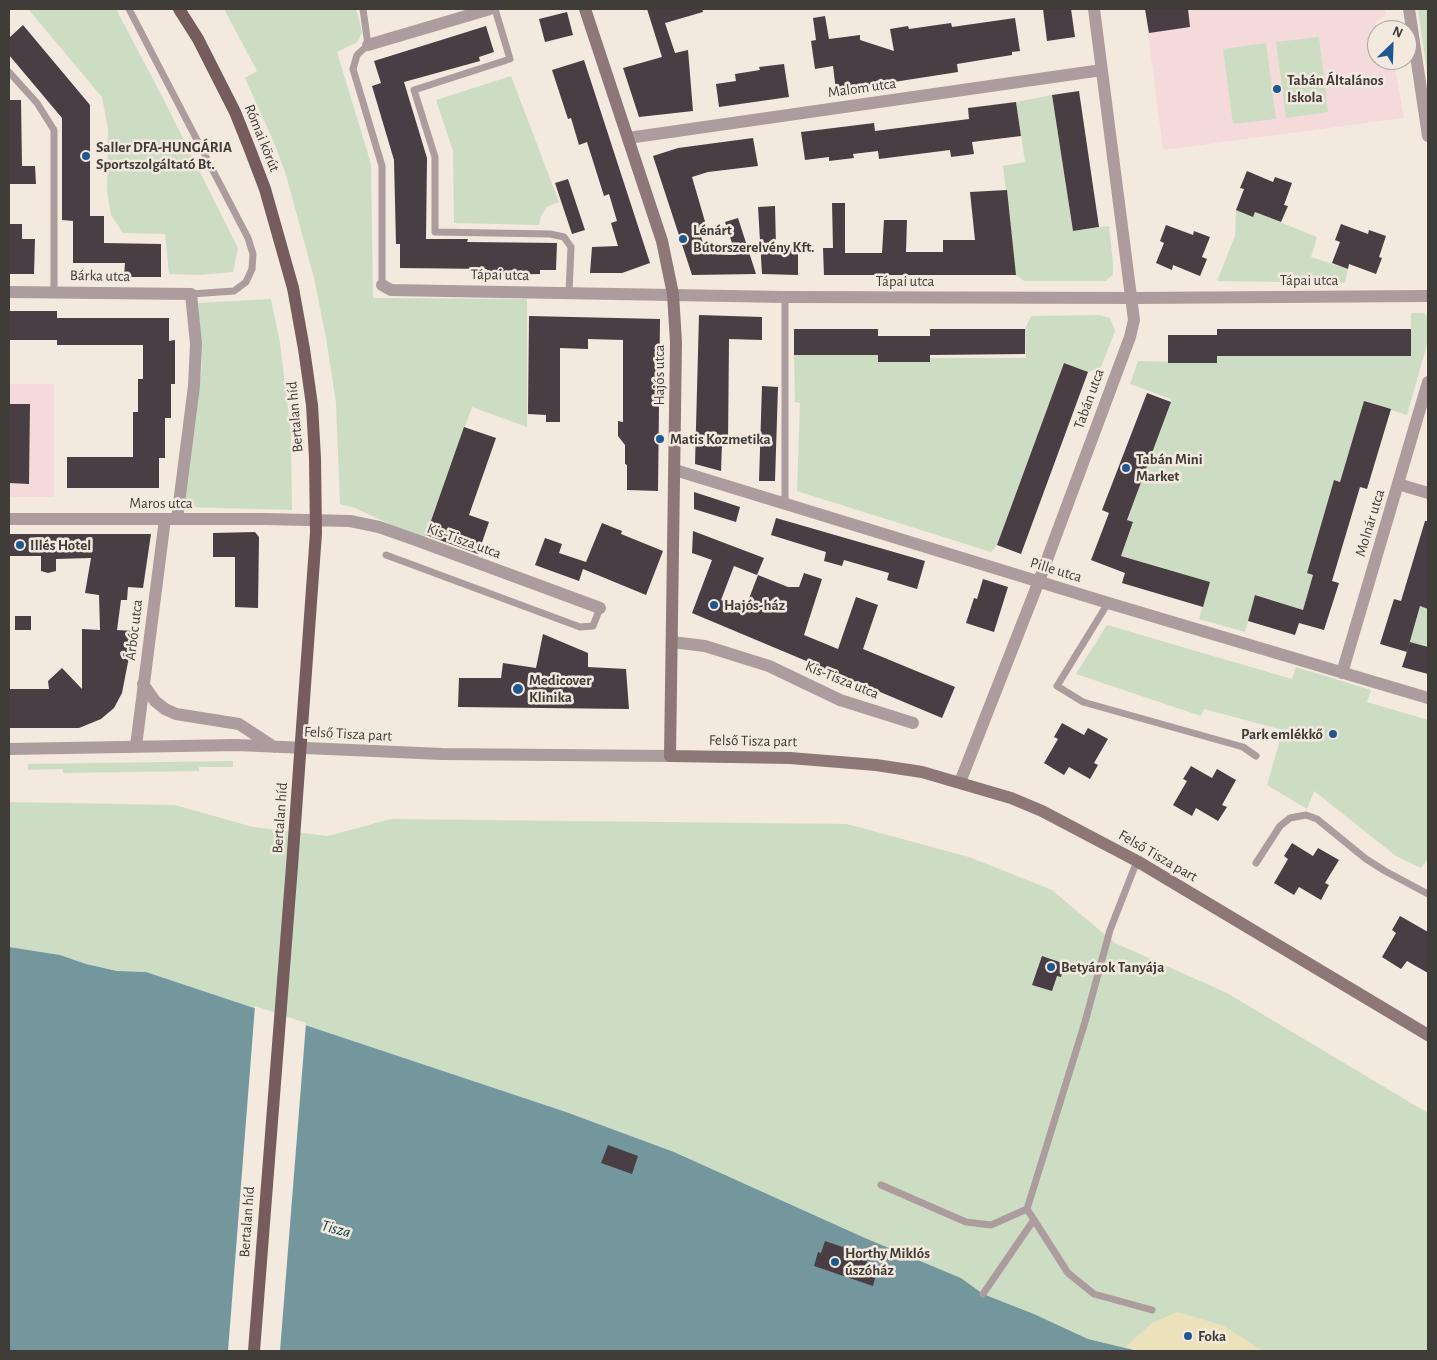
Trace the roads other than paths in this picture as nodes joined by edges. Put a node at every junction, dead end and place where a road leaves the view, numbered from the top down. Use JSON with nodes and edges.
{"nodes":[{"id":1,"x":129,"y":9,"type":"edge"},
{"id":2,"x":179,"y":9,"type":"edge"},
{"id":3,"x":363,"y":9,"type":"edge"},
{"id":4,"x":489,"y":9,"type":"edge"},
{"id":5,"x":495,"y":9,"type":"edge"},
{"id":6,"x":585,"y":9,"type":"edge"},
{"id":7,"x":1094,"y":9,"type":"edge"},
{"id":8,"x":1409,"y":9,"type":"edge"},
{"id":9,"x":368,"y":45,"type":"junction"},
{"id":10,"x":1102,"y":70,"type":"junction"},
{"id":11,"x":9,"y":72,"type":"edge"},
{"id":12,"x":1426,"y":100,"type":"edge"},
{"id":13,"x":1428,"y":136,"type":"edge"},
{"id":14,"x":628,"y":138,"type":"junction"},
{"id":15,"x":382,"y":285,"type":"joint"},
{"id":16,"x":293,"y":288,"type":"joint"},
{"id":17,"x":9,"y":292,"type":"edge"},
{"id":18,"x":54,"y":292,"type":"junction"},
{"id":19,"x":569,"y":292,"type":"junction"},
{"id":20,"x":192,"y":294,"type":"junction"},
{"id":21,"x":673,"y":294,"type":"junction"},
{"id":22,"x":1428,"y":296,"type":"edge"},
{"id":23,"x":785,"y":297,"type":"junction"},
{"id":24,"x":1133,"y":298,"type":"junction"},
{"id":25,"x":1428,"y":382,"type":"edge"},
{"id":26,"x":675,"y":470,"type":"junction"},
{"id":27,"x":1398,"y":484,"type":"junction"},
{"id":28,"x":1428,"y":493,"type":"edge"},
{"id":29,"x":784,"y":503,"type":"junction"},
{"id":30,"x":9,"y":519,"type":"edge"},
{"id":31,"x":171,"y":519,"type":"junction"},
{"id":32,"x":313,"y":519,"type":"joint"},
{"id":33,"x":386,"y":555,"type":"dead end"},
{"id":34,"x":1039,"y":581,"type":"junction"},
{"id":35,"x":1108,"y":602,"type":"junction"},
{"id":36,"x":600,"y":608,"type":"joint"},
{"id":37,"x":672,"y":642,"type":"junction"},
{"id":38,"x":1342,"y":673,"type":"junction"},
{"id":39,"x":143,"y":684,"type":"junction"},
{"id":40,"x":1428,"y":698,"type":"edge"},
{"id":41,"x":913,"y":723,"type":"dead end"},
{"id":42,"x":136,"y":746,"type":"junction"},
{"id":43,"x":274,"y":747,"type":"junction"},
{"id":44,"x":9,"y":749,"type":"edge"},
{"id":45,"x":670,"y":756,"type":"junction"},
{"id":46,"x":1256,"y":756,"type":"dead end"},
{"id":47,"x":960,"y":782,"type":"junction"},
{"id":48,"x":1137,"y":862,"type":"junction"},
{"id":49,"x":1256,"y":863,"type":"dead end"},
{"id":50,"x":1428,"y":894,"type":"edge"},
{"id":51,"x":1428,"y":1035,"type":"edge"},
{"id":52,"x":881,"y":1185,"type":"dead end"},
{"id":53,"x":1027,"y":1209,"type":"junction"},
{"id":54,"x":1033,"y":1221,"type":"junction"},
{"id":55,"x":983,"y":1294,"type":"dead end"},
{"id":56,"x":1152,"y":1310,"type":"dead end"},
{"id":57,"x":254,"y":1351,"type":"edge"}],
"edges":[{"from":1,"to":20,"type":"lane"},
{"from":2,"to":16,"type":"main road","name":"Római körút"},
{"from":3,"to":9,"type":"lane"},
{"from":4,"to":9,"type":"street"},
{"from":5,"to":19,"type":"lane"},
{"from":6,"to":14,"type":"main road","name":"Hajós utca"},
{"from":7,"to":10,"type":"street","name":"Tabán utca"},
{"from":8,"to":12,"type":"street"},
{"from":9,"to":15,"type":"lane"},
{"from":10,"to":14,"type":"street","name":"Malom utca"},
{"from":10,"to":24,"type":"street","name":"Tabán utca"},
{"from":11,"to":18,"type":"lane"},
{"from":12,"to":13,"type":"street"},
{"from":14,"to":21,"type":"main road","name":"Hajós utca"},
{"from":15,"to":19,"type":"street","name":"Tápai utca"},
{"from":16,"to":57,"type":"main road","name":"Bertalan híd","bridge":true},
{"from":17,"to":18,"type":"street","name":"Bárka utca"},
{"from":18,"to":20,"type":"street","name":"Bárka utca"},
{"from":19,"to":21,"type":"street","name":"Tápai utca"},
{"from":20,"to":31,"type":"street"},
{"from":21,"to":23,"type":"street","name":"Tápai utca"},
{"from":21,"to":26,"type":"main road","name":"Hajós utca"},
{"from":22,"to":24,"type":"street","name":"Tápai utca"},
{"from":23,"to":24,"type":"street","name":"Tápai utca"},
{"from":23,"to":29,"type":"lane"},
{"from":24,"to":34,"type":"street","name":"Tabán utca"},
{"from":25,"to":27,"type":"street","name":"Molnár utca"},
{"from":26,"to":29,"type":"street","name":"Pille utca"},
{"from":26,"to":37,"type":"main road","name":"Hajós utca"},
{"from":27,"to":28,"type":"street"},
{"from":27,"to":38,"type":"street","name":"Molnár utca"},
{"from":29,"to":34,"type":"street","name":"Pille utca"},
{"from":30,"to":31,"type":"street","name":"Maros utca"},
{"from":31,"to":32,"type":"street","name":"Maros utca"},
{"from":31,"to":39,"type":"street","name":"Árbóc utca"},
{"from":32,"to":36,"type":"street","name":"Kis-Tisza utca"},
{"from":33,"to":36,"type":"lane"},
{"from":34,"to":35,"type":"street","name":"Pille utca"},
{"from":34,"to":47,"type":"street","name":"Tabán utca"},
{"from":35,"to":38,"type":"street","name":"Pille utca"},
{"from":35,"to":46,"type":"lane"},
{"from":37,"to":41,"type":"street","name":"Kis-Tisza utca"},
{"from":37,"to":45,"type":"main road","name":"Hajós utca"},
{"from":38,"to":40,"type":"street","name":"Pille utca"},
{"from":39,"to":42,"type":"street","name":"Árbóc utca"},
{"from":39,"to":43,"type":"street"},
{"from":42,"to":43,"type":"street","name":"Felső Tisza part"},
{"from":42,"to":44,"type":"street","name":"Felső Tisza part"},
{"from":43,"to":45,"type":"street","name":"Felső Tisza part"},
{"from":45,"to":47,"type":"main road","name":"Felső Tisza part"},
{"from":47,"to":48,"type":"main road","name":"Felső Tisza part"},
{"from":48,"to":51,"type":"main road","name":"Felső Tisza part"},
{"from":48,"to":53,"type":"lane"},
{"from":49,"to":50,"type":"lane"},
{"from":52,"to":53,"type":"lane"},
{"from":53,"to":54,"type":"lane"},
{"from":54,"to":55,"type":"lane"},
{"from":54,"to":56,"type":"lane"}]}
